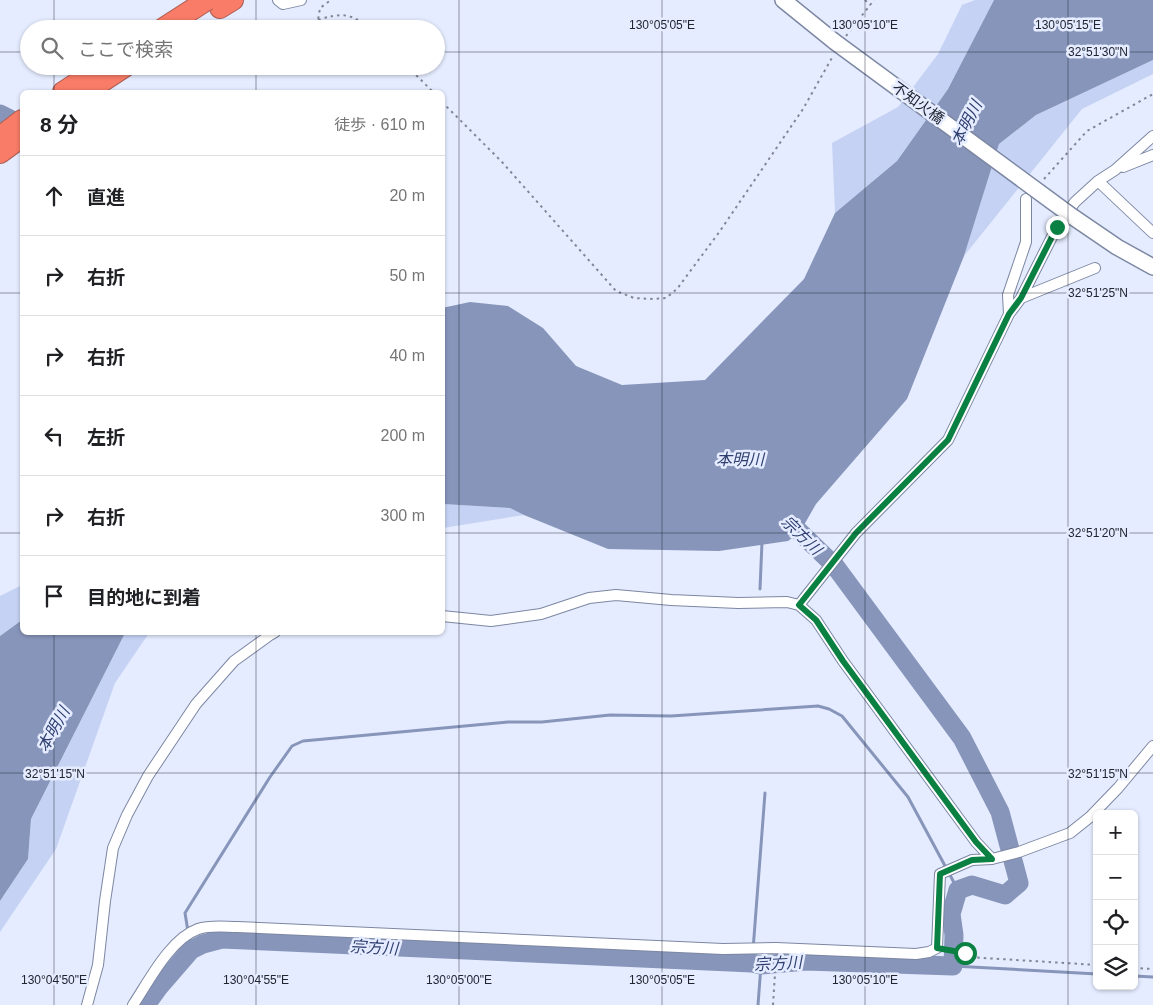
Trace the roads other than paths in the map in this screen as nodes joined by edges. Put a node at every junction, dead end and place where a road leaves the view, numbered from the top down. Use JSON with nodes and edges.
{"nodes":[{"id":1,"x":278,"y":0,"type":"edge"},
{"id":2,"x":301,"y":0,"type":"edge"},
{"id":3,"x":783,"y":0,"type":"edge"},
{"id":4,"x":220,"y":3,"type":"edge"},
{"id":5,"x":182,"y":20,"type":"edge"},
{"id":6,"x":198,"y":20,"type":"edge"},
{"id":7,"x":89,"y":75,"type":"edge"},
{"id":8,"x":112,"y":75,"type":"edge"},
{"id":9,"x":66,"y":90,"type":"edge"},
{"id":10,"x":89,"y":90,"type":"edge"},
{"id":11,"x":20,"y":122,"type":"edge"},
{"id":12,"x":1153,"y":136,"type":"edge"},
{"id":13,"x":0,"y":137,"type":"edge"},
{"id":14,"x":20,"y":138,"type":"edge"},
{"id":15,"x":0,"y":153,"type":"edge"},
{"id":16,"x":1153,"y":155,"type":"edge"},
{"id":17,"x":1115,"y":170,"type":"junction"},
{"id":18,"x":1098,"y":181,"type":"junction"},
{"id":19,"x":1026,"y":199,"type":"road end"},
{"id":20,"x":1153,"y":233,"type":"edge"},
{"id":21,"x":1153,"y":267,"type":"edge"},
{"id":22,"x":1095,"y":268,"type":"dead end"},
{"id":23,"x":1021,"y":298,"type":"junction"},
{"id":24,"x":1009,"y":314,"type":"junction"},
{"id":25,"x":799,"y":605,"type":"junction"},
{"id":26,"x":445,"y":616,"type":"edge"},
{"id":27,"x":270,"y":635,"type":"edge"},
{"id":28,"x":1153,"y":746,"type":"edge"},
{"id":29,"x":992,"y":859,"type":"junction"},
{"id":30,"x":87,"y":1005,"type":"edge"},
{"id":31,"x":133,"y":1005,"type":"edge"}],
"edges":[{"from":1,"to":2,"type":"street"},
{"from":3,"to":21,"type":"main road","name":"不知火橋","bridge":true},
{"from":4,"to":5,"type":"highway","bridge":true},
{"from":4,"to":6,"type":"highway"},
{"from":7,"to":9,"type":"highway"},
{"from":8,"to":10,"type":"highway"},
{"from":11,"to":13,"type":"highway"},
{"from":12,"to":17,"type":"street"},
{"from":14,"to":15,"type":"highway"},
{"from":16,"to":17,"type":"street"},
{"from":17,"to":18,"type":"street"},
{"from":18,"to":20,"type":"street"},
{"from":18,"to":23,"type":"street"},
{"from":19,"to":24,"type":"street"},
{"from":22,"to":23,"type":"street"},
{"from":23,"to":24,"type":"street"},
{"from":24,"to":25,"type":"street"},
{"from":25,"to":26,"type":"street"},
{"from":25,"to":29,"type":"street"},
{"from":27,"to":30,"type":"street"},
{"from":28,"to":29,"type":"street"},
{"from":29,"to":31,"type":"street"}]}
